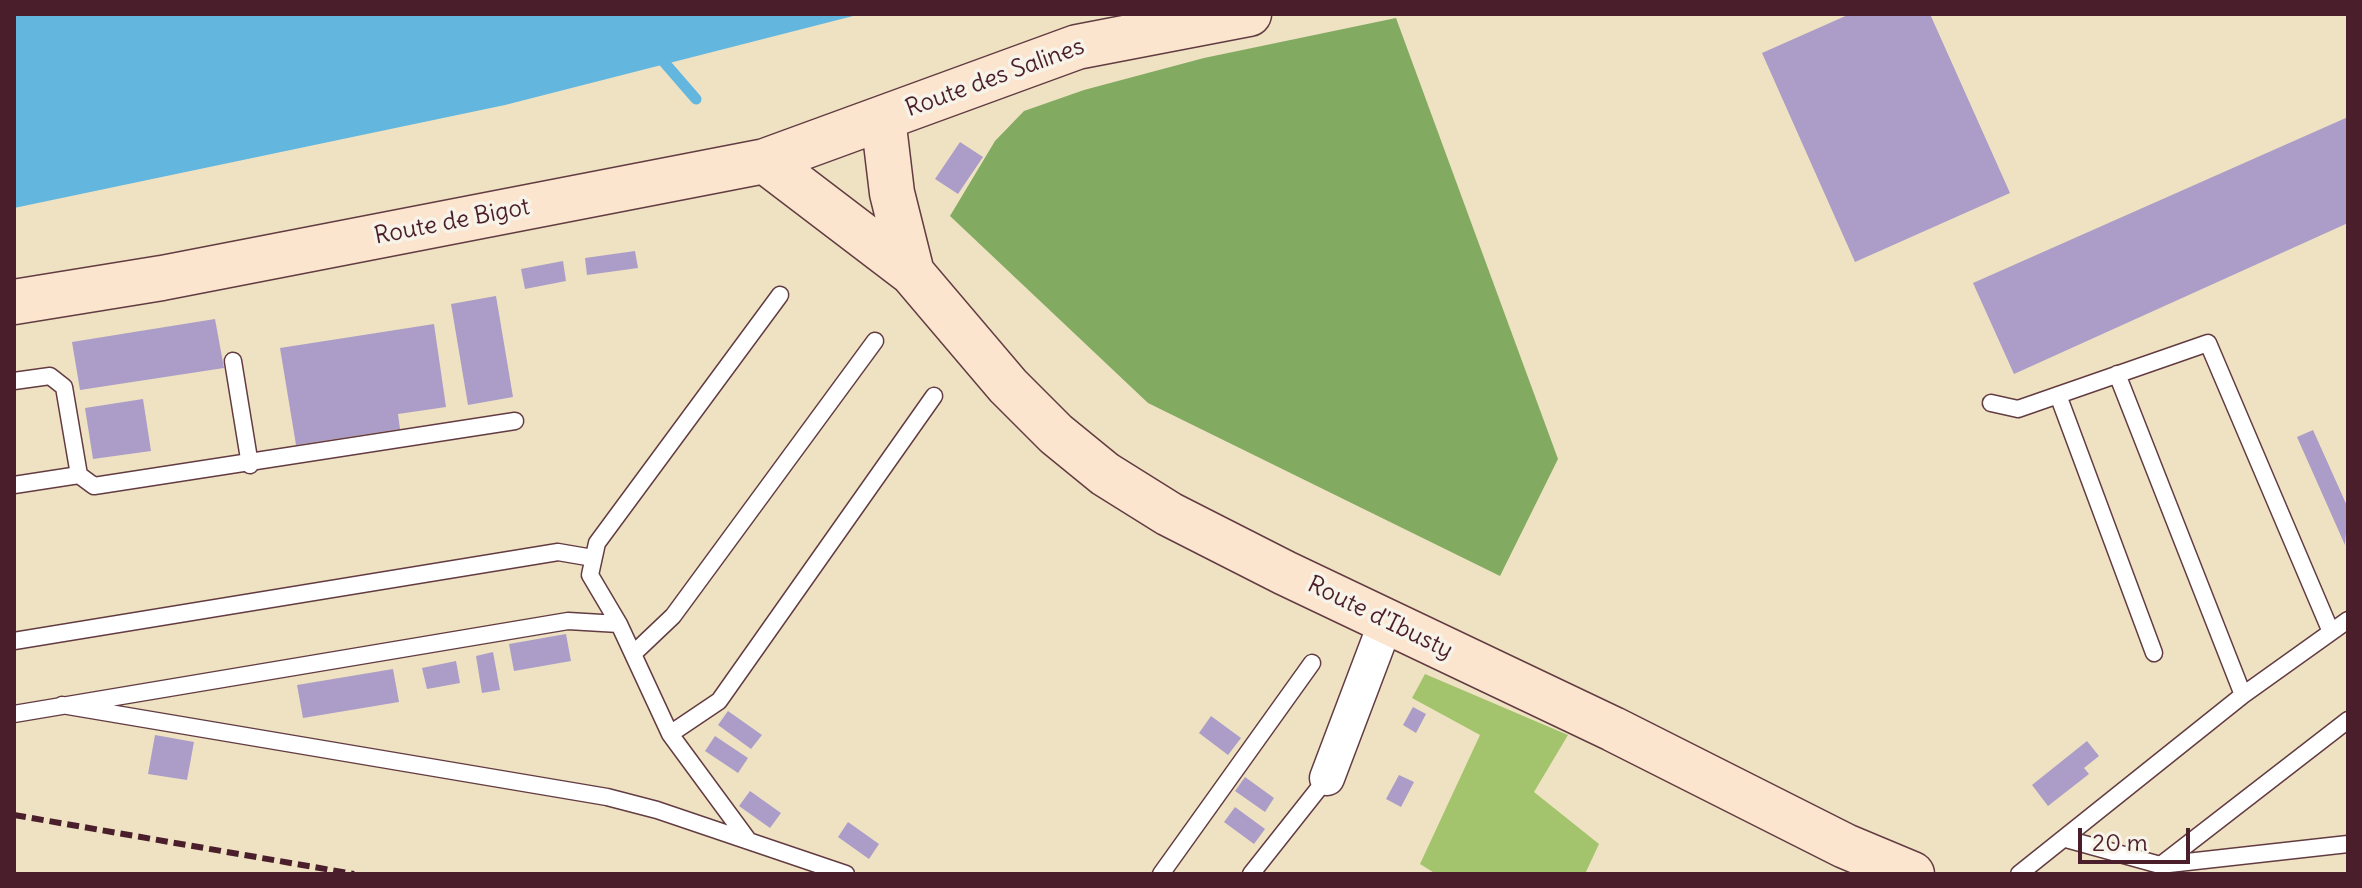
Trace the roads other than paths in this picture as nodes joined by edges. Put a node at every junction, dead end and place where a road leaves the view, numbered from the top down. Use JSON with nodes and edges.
{"nodes":[{"id":1,"x":1249,"y":14,"type":"edge"},
{"id":2,"x":883,"y":118,"type":"junction"},
{"id":3,"x":765,"y":161,"type":"junction"},
{"id":4,"x":912,"y":273,"type":"junction"},
{"id":5,"x":780,"y":295,"type":"dead end"},
{"id":6,"x":14,"y":302,"type":"edge"},
{"id":7,"x":875,"y":341,"type":"dead end"},
{"id":8,"x":233,"y":361,"type":"dead end"},
{"id":9,"x":2117,"y":374,"type":"junction"},
{"id":10,"x":14,"y":381,"type":"edge"},
{"id":11,"x":2058,"y":395,"type":"junction"},
{"id":12,"x":934,"y":396,"type":"dead end"},
{"id":13,"x":1991,"y":403,"type":"dead end"},
{"id":14,"x":515,"y":421,"type":"dead end"},
{"id":15,"x":250,"y":465,"type":"junction"},
{"id":16,"x":79,"y":475,"type":"junction"},
{"id":17,"x":14,"y":485,"type":"edge"},
{"id":18,"x":593,"y":558,"type":"junction"},
{"id":19,"x":2348,"y":620,"type":"edge"},
{"id":20,"x":1386,"y":622,"type":"junction"},
{"id":21,"x":619,"y":624,"type":"junction"},
{"id":22,"x":2331,"y":632,"type":"junction"},
{"id":23,"x":14,"y":641,"type":"edge"},
{"id":24,"x":2154,"y":653,"type":"dead end"},
{"id":25,"x":633,"y":654,"type":"junction"},
{"id":26,"x":1312,"y":663,"type":"dead end"},
{"id":27,"x":2243,"y":695,"type":"junction"},
{"id":28,"x":62,"y":705,"type":"junction"},
{"id":29,"x":14,"y":714,"type":"edge"},
{"id":30,"x":2348,"y":720,"type":"edge"},
{"id":31,"x":670,"y":734,"type":"junction"},
{"id":32,"x":1327,"y":778,"type":"joint"},
{"id":33,"x":2066,"y":839,"type":"junction"},
{"id":34,"x":748,"y":840,"type":"junction"},
{"id":35,"x":2348,"y":844,"type":"edge"},
{"id":36,"x":2160,"y":865,"type":"junction"},
{"id":37,"x":846,"y":874,"type":"edge"},
{"id":38,"x":1161,"y":874,"type":"edge"},
{"id":39,"x":1251,"y":874,"type":"edge"},
{"id":40,"x":1912,"y":874,"type":"edge"},
{"id":41,"x":2019,"y":874,"type":"edge"}],
"edges":[{"from":1,"to":2,"type":"street","name":"Route des Salines"},
{"from":2,"to":3,"type":"street","name":"Route de Bigot"},
{"from":2,"to":4,"type":"street"},
{"from":3,"to":4,"type":"street"},
{"from":3,"to":6,"type":"street","name":"Route de Bigot"},
{"from":4,"to":20,"type":"street","name":"Route d'Ibusty"},
{"from":5,"to":18,"type":"lane"},
{"from":7,"to":25,"type":"lane"},
{"from":8,"to":15,"type":"lane"},
{"from":9,"to":11,"type":"lane"},
{"from":9,"to":22,"type":"lane"},
{"from":9,"to":27,"type":"lane"},
{"from":10,"to":16,"type":"lane"},
{"from":11,"to":13,"type":"lane"},
{"from":11,"to":24,"type":"lane"},
{"from":12,"to":31,"type":"lane"},
{"from":14,"to":15,"type":"lane"},
{"from":15,"to":16,"type":"lane"},
{"from":16,"to":17,"type":"lane"},
{"from":18,"to":21,"type":"lane"},
{"from":18,"to":23,"type":"lane"},
{"from":19,"to":22,"type":"lane"},
{"from":20,"to":32,"type":"street"},
{"from":20,"to":40,"type":"street","name":"Route d'Ibusty"},
{"from":21,"to":25,"type":"lane"},
{"from":21,"to":28,"type":"lane"},
{"from":22,"to":27,"type":"lane"},
{"from":25,"to":31,"type":"lane"},
{"from":26,"to":38,"type":"lane"},
{"from":27,"to":33,"type":"lane"},
{"from":28,"to":29,"type":"lane"},
{"from":28,"to":34,"type":"lane"},
{"from":30,"to":36,"type":"lane"},
{"from":31,"to":34,"type":"lane"},
{"from":32,"to":39,"type":"lane"},
{"from":33,"to":36,"type":"lane"},
{"from":33,"to":41,"type":"lane"},
{"from":34,"to":37,"type":"lane"},
{"from":35,"to":36,"type":"lane"}]}
